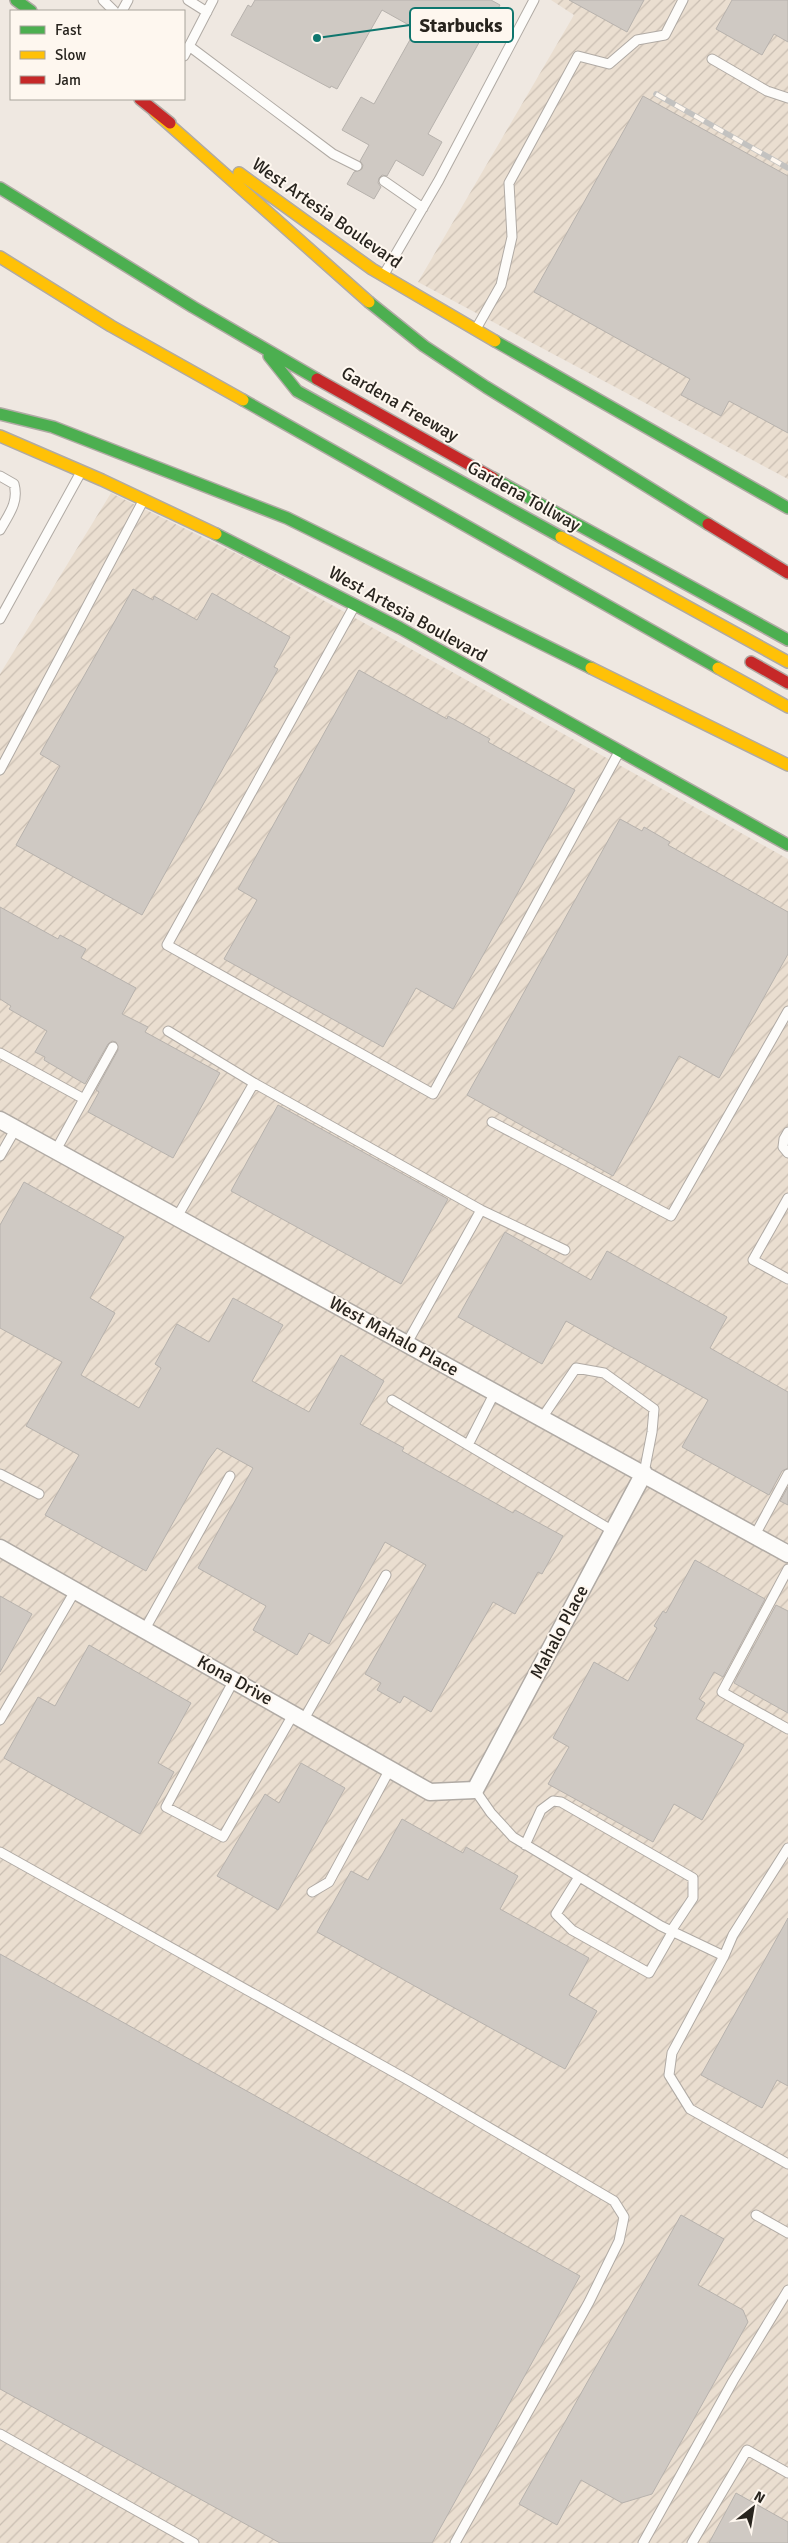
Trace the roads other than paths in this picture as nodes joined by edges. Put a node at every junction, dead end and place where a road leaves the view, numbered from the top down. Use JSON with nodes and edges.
{"nodes":[{"id":1,"x":16,"y":0,"type":"edge"},
{"id":2,"x":103,"y":0,"type":"edge"},
{"id":3,"x":188,"y":0,"type":"edge"},
{"id":4,"x":213,"y":0,"type":"edge"},
{"id":5,"x":534,"y":0,"type":"edge"},
{"id":6,"x":683,"y":0,"type":"edge"},
{"id":7,"x":30,"y":10,"type":"edge"},
{"id":8,"x":113,"y":10,"type":"edge"},
{"id":9,"x":207,"y":12,"type":"junction"},
{"id":10,"x":189,"y":46,"type":"junction"},
{"id":11,"x":185,"y":54,"type":"edge"},
{"id":12,"x":712,"y":59,"type":"dead end"},
{"id":13,"x":788,"y":98,"type":"edge"},
{"id":14,"x":142,"y":100,"type":"edge"},
{"id":15,"x":156,"y":109,"type":"junction"},
{"id":16,"x":357,"y":166,"type":"dead end"},
{"id":17,"x":384,"y":181,"type":"dead end"},
{"id":18,"x":0,"y":188,"type":"edge"},
{"id":19,"x":423,"y":208,"type":"junction"},
{"id":20,"x":0,"y":257,"type":"edge"},
{"id":21,"x":383,"y":276,"type":"junction"},
{"id":22,"x":475,"y":330,"type":"junction"},
{"id":23,"x":258,"y":343,"type":"junction"},
{"id":24,"x":0,"y":414,"type":"edge"},
{"id":25,"x":0,"y":436,"type":"edge"},
{"id":26,"x":82,"y":470,"type":"junction"},
{"id":27,"x":0,"y":476,"type":"edge"},
{"id":28,"x":145,"y":499,"type":"junction"},
{"id":29,"x":788,"y":508,"type":"edge"},
{"id":30,"x":0,"y":530,"type":"edge"},
{"id":31,"x":788,"y":573,"type":"edge"},
{"id":32,"x":578,"y":588,"type":"junction"},
{"id":33,"x":605,"y":592,"type":"dead end"},
{"id":34,"x":356,"y":605,"type":"junction"},
{"id":35,"x":0,"y":619,"type":"edge"},
{"id":36,"x":788,"y":640,"type":"edge"},
{"id":37,"x":741,"y":657,"type":"dead end"},
{"id":38,"x":788,"y":662,"type":"edge"},
{"id":39,"x":788,"y":683,"type":"edge"},
{"id":40,"x":788,"y":707,"type":"edge"},
{"id":41,"x":619,"y":751,"type":"junction"},
{"id":42,"x":788,"y":765,"type":"edge"},
{"id":43,"x":0,"y":770,"type":"edge"},
{"id":44,"x":788,"y":844,"type":"edge"},
{"id":45,"x":788,"y":1011,"type":"edge"},
{"id":46,"x":168,"y":1031,"type":"dead end"},
{"id":47,"x":112,"y":1047,"type":"dead end"},
{"id":48,"x":0,"y":1053,"type":"edge"},
{"id":49,"x":254,"y":1083,"type":"junction"},
{"id":50,"x":84,"y":1099,"type":"junction"},
{"id":51,"x":0,"y":1120,"type":"edge"},
{"id":52,"x":492,"y":1122,"type":"dead end"},
{"id":53,"x":16,"y":1128,"type":"junction"},
{"id":54,"x":788,"y":1132,"type":"edge"},
{"id":55,"x":56,"y":1150,"type":"junction"},
{"id":56,"x":788,"y":1153,"type":"edge"},
{"id":57,"x":0,"y":1156,"type":"edge"},
{"id":58,"x":788,"y":1198,"type":"edge"},
{"id":59,"x":482,"y":1210,"type":"junction"},
{"id":60,"x":177,"y":1217,"type":"junction"},
{"id":61,"x":565,"y":1250,"type":"dead end"},
{"id":62,"x":788,"y":1279,"type":"edge"},
{"id":63,"x":407,"y":1344,"type":"junction"},
{"id":64,"x":496,"y":1392,"type":"junction"},
{"id":65,"x":392,"y":1400,"type":"dead end"},
{"id":66,"x":542,"y":1418,"type":"junction"},
{"id":67,"x":468,"y":1445,"type":"junction"},
{"id":68,"x":644,"y":1473,"type":"junction"},
{"id":69,"x":0,"y":1474,"type":"edge"},
{"id":70,"x":788,"y":1474,"type":"edge"},
{"id":71,"x":230,"y":1476,"type":"dead end"},
{"id":72,"x":39,"y":1494,"type":"dead end"},
{"id":73,"x":613,"y":1531,"type":"junction"},
{"id":74,"x":755,"y":1535,"type":"junction"},
{"id":75,"x":0,"y":1548,"type":"edge"},
{"id":76,"x":788,"y":1554,"type":"edge"},
{"id":77,"x":788,"y":1569,"type":"edge"},
{"id":78,"x":386,"y":1575,"type":"dead end"},
{"id":79,"x":75,"y":1590,"type":"junction"},
{"id":80,"x":145,"y":1630,"type":"junction"},
{"id":81,"x":234,"y":1680,"type":"junction"},
{"id":82,"x":299,"y":1716,"type":"junction"},
{"id":83,"x":0,"y":1720,"type":"edge"},
{"id":84,"x":788,"y":1729,"type":"edge"},
{"id":85,"x":390,"y":1769,"type":"junction"},
{"id":86,"x":475,"y":1790,"type":"junction"},
{"id":87,"x":525,"y":1845,"type":"junction"},
{"id":88,"x":788,"y":1848,"type":"edge"},
{"id":89,"x":0,"y":1852,"type":"edge"},
{"id":90,"x":579,"y":1877,"type":"junction"},
{"id":91,"x":312,"y":1892,"type":"dead end"},
{"id":92,"x":672,"y":1931,"type":"junction"},
{"id":93,"x":724,"y":1956,"type":"junction"},
{"id":94,"x":788,"y":2164,"type":"edge"},
{"id":95,"x":756,"y":2215,"type":"dead end"},
{"id":96,"x":788,"y":2233,"type":"edge"},
{"id":97,"x":788,"y":2290,"type":"edge"},
{"id":98,"x":0,"y":2434,"type":"edge"},
{"id":99,"x":788,"y":2473,"type":"edge"},
{"id":100,"x":194,"y":2543,"type":"edge"},
{"id":101,"x":455,"y":2543,"type":"edge"},
{"id":102,"x":643,"y":2543,"type":"edge"},
{"id":103,"x":692,"y":2543,"type":"edge"}],
"edges":[{"from":1,"to":7,"type":"main road"},
{"from":2,"to":8,"type":"lane"},
{"from":3,"to":9,"type":"lane"},
{"from":4,"to":9,"type":"lane"},
{"from":5,"to":19,"type":"lane"},
{"from":6,"to":22,"type":"lane"},
{"from":9,"to":10,"type":"lane"},
{"from":10,"to":11,"type":"lane"},
{"from":10,"to":16,"type":"lane"},
{"from":12,"to":13,"type":"lane"},
{"from":14,"to":15,"type":"main road","name":"West Artesia Boulevard"},
{"from":15,"to":21,"type":"main road","name":"West Artesia Boulevard"},
{"from":15,"to":31,"type":"main road"},
{"from":17,"to":19,"type":"lane"},
{"from":18,"to":23,"type":"main road","name":"Gardena Freeway"},
{"from":19,"to":21,"type":"lane"},
{"from":20,"to":32,"type":"main road"},
{"from":21,"to":22,"type":"main road","name":"West Artesia Boulevard"},
{"from":22,"to":29,"type":"main road","name":"West Artesia Boulevard"},
{"from":23,"to":36,"type":"main road","name":"Gardena Freeway"},
{"from":23,"to":38,"type":"main road","name":"Gardena Tollway"},
{"from":24,"to":42,"type":"main road"},
{"from":25,"to":26,"type":"main road","name":"West Artesia Boulevard"},
{"from":26,"to":28,"type":"main road","name":"West Artesia Boulevard"},
{"from":26,"to":35,"type":"lane"},
{"from":27,"to":30,"type":"lane"},
{"from":28,"to":34,"type":"main road","name":"West Artesia Boulevard"},
{"from":28,"to":43,"type":"lane"},
{"from":32,"to":33,"type":"main road"},
{"from":32,"to":40,"type":"main road"},
{"from":34,"to":41,"type":"main road","name":"West Artesia Boulevard"},
{"from":34,"to":41,"type":"lane"},
{"from":37,"to":39,"type":"main road"},
{"from":41,"to":44,"type":"main road","name":"West Artesia Boulevard"},
{"from":45,"to":52,"type":"lane"},
{"from":46,"to":49,"type":"lane"},
{"from":47,"to":50,"type":"lane"},
{"from":48,"to":50,"type":"lane"},
{"from":49,"to":59,"type":"lane"},
{"from":49,"to":60,"type":"lane"},
{"from":50,"to":55,"type":"lane"},
{"from":51,"to":53,"type":"street","name":"West Mahalo Place"},
{"from":53,"to":55,"type":"street","name":"West Mahalo Place"},
{"from":53,"to":57,"type":"lane"},
{"from":54,"to":56,"type":"lane"},
{"from":55,"to":60,"type":"street","name":"West Mahalo Place"},
{"from":58,"to":62,"type":"lane"},
{"from":59,"to":61,"type":"lane"},
{"from":59,"to":63,"type":"lane"},
{"from":60,"to":63,"type":"street","name":"West Mahalo Place"},
{"from":63,"to":64,"type":"street","name":"West Mahalo Place"},
{"from":64,"to":66,"type":"street","name":"West Mahalo Place"},
{"from":64,"to":67,"type":"lane"},
{"from":65,"to":67,"type":"lane"},
{"from":66,"to":68,"type":"street","name":"West Mahalo Place"},
{"from":66,"to":68,"type":"lane"},
{"from":67,"to":73,"type":"lane"},
{"from":68,"to":73,"type":"street","name":"Mahalo Place"},
{"from":68,"to":74,"type":"street","name":"West Mahalo Place"},
{"from":69,"to":72,"type":"lane"},
{"from":70,"to":74,"type":"lane"},
{"from":71,"to":80,"type":"lane"},
{"from":73,"to":86,"type":"street","name":"Mahalo Place"},
{"from":74,"to":76,"type":"street","name":"West Mahalo Place"},
{"from":75,"to":79,"type":"street","name":"Kona Drive"},
{"from":77,"to":84,"type":"lane"},
{"from":78,"to":82,"type":"lane"},
{"from":79,"to":80,"type":"street","name":"Kona Drive"},
{"from":79,"to":83,"type":"lane"},
{"from":80,"to":81,"type":"street","name":"Kona Drive"},
{"from":81,"to":82,"type":"street","name":"Kona Drive"},
{"from":81,"to":82,"type":"lane"},
{"from":82,"to":85,"type":"street","name":"Kona Drive"},
{"from":85,"to":86,"type":"street","name":"Kona Drive"},
{"from":85,"to":91,"type":"lane"},
{"from":86,"to":87,"type":"lane"},
{"from":87,"to":90,"type":"lane"},
{"from":87,"to":92,"type":"lane"},
{"from":88,"to":93,"type":"lane"},
{"from":89,"to":101,"type":"lane"},
{"from":90,"to":92,"type":"lane"},
{"from":90,"to":92,"type":"lane"},
{"from":92,"to":93,"type":"lane"},
{"from":93,"to":94,"type":"lane"},
{"from":95,"to":96,"type":"lane"},
{"from":97,"to":102,"type":"lane"},
{"from":98,"to":100,"type":"lane"},
{"from":99,"to":103,"type":"lane"}]}
